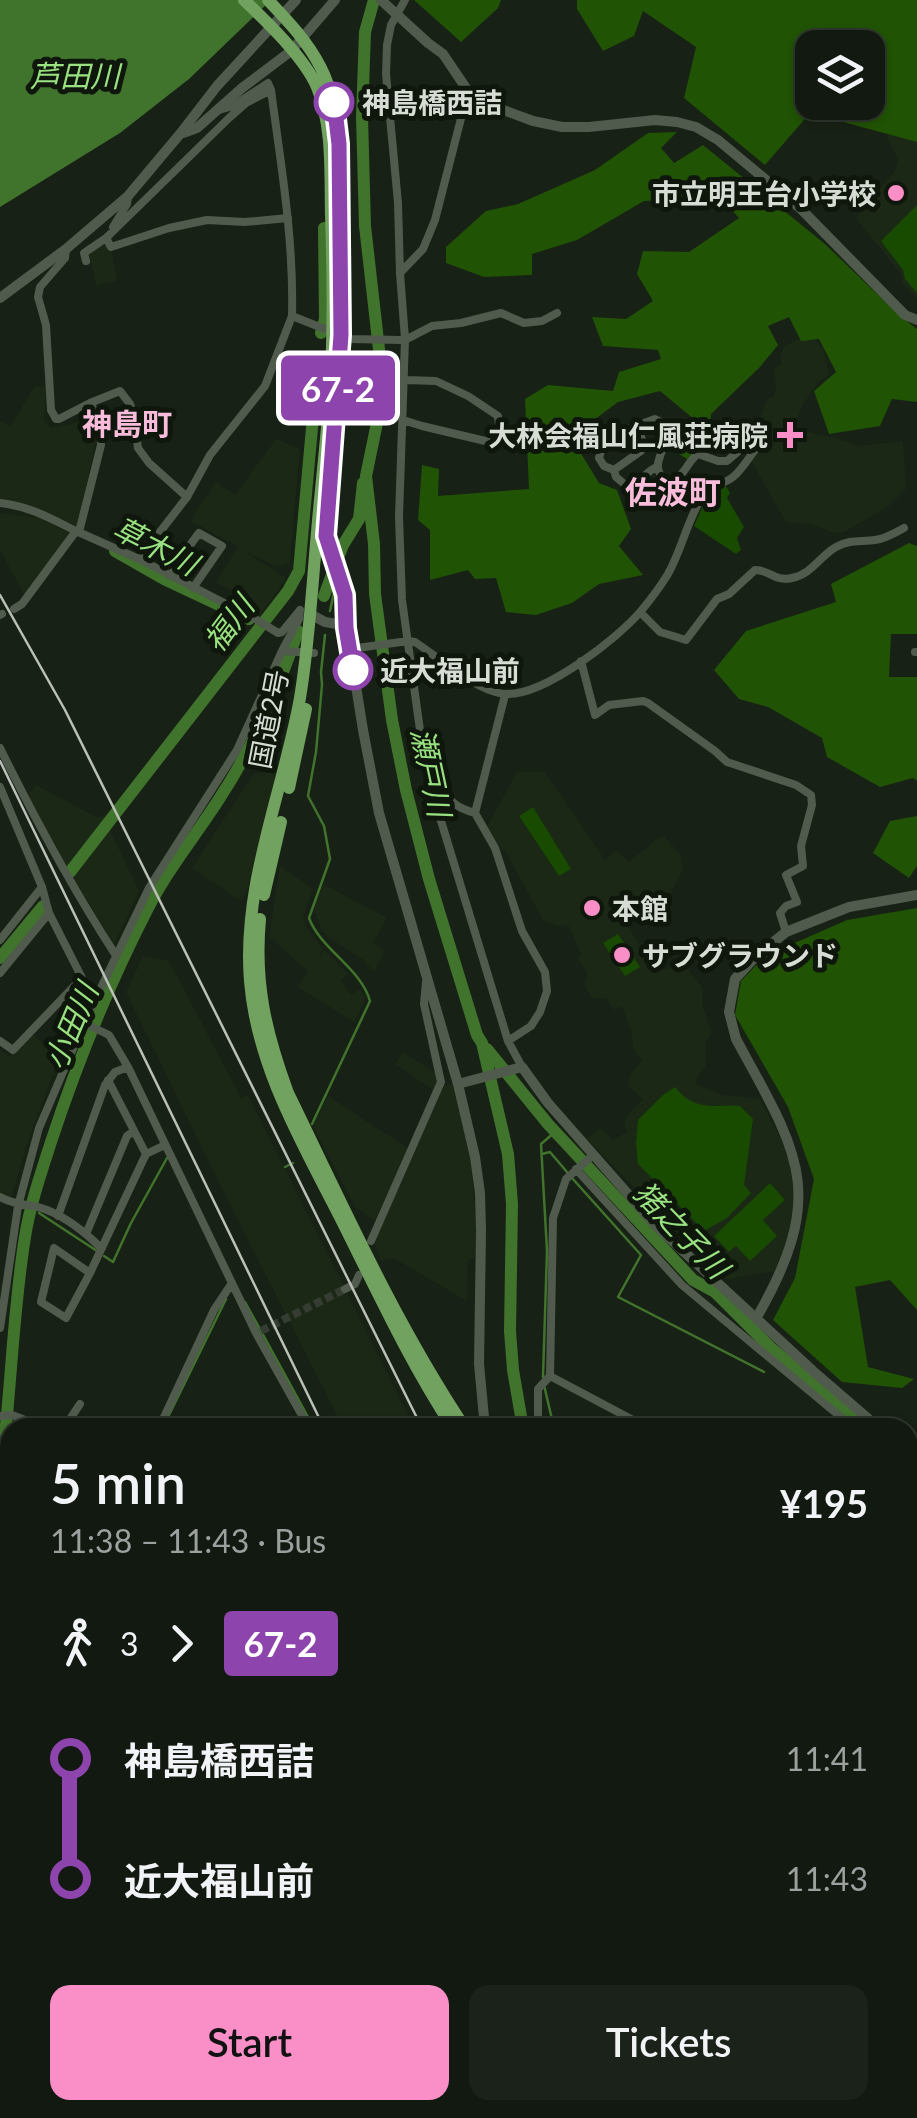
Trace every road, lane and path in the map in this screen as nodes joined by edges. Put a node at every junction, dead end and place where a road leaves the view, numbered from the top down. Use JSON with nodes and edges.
{"nodes":[{"id":1,"x":244,"y":0,"type":"edge"},
{"id":2,"x":268,"y":0,"type":"edge"},
{"id":3,"x":296,"y":0,"type":"edge"},
{"id":4,"x":334,"y":0,"type":"edge"},
{"id":5,"x":381,"y":0,"type":"edge"},
{"id":6,"x":405,"y":0,"type":"edge"},
{"id":7,"x":302,"y":38,"type":"junction"},
{"id":8,"x":291,"y":51,"type":"junction"},
{"id":9,"x":271,"y":90,"type":"junction"},
{"id":10,"x":468,"y":91,"type":"junction"},
{"id":11,"x":214,"y":111,"type":"junction"},
{"id":12,"x":180,"y":134,"type":"junction"},
{"id":13,"x":128,"y":196,"type":"junction"},
{"id":14,"x":288,"y":218,"type":"junction"},
{"id":15,"x":106,"y":238,"type":"junction"},
{"id":16,"x":66,"y":249,"type":"junction"},
{"id":17,"x":86,"y":260,"type":"dead end"},
{"id":18,"x":400,"y":272,"type":"junction"},
{"id":19,"x":0,"y":298,"type":"edge"},
{"id":20,"x":557,"y":313,"type":"dead end"},
{"id":21,"x":292,"y":316,"type":"junction"},
{"id":22,"x":917,"y":320,"type":"edge"},
{"id":23,"x":334,"y":332,"type":"junction"},
{"id":24,"x":403,"y":340,"type":"junction"},
{"id":25,"x":405,"y":380,"type":"junction"},
{"id":26,"x":90,"y":404,"type":"junction"},
{"id":27,"x":403,"y":420,"type":"junction"},
{"id":28,"x":638,"y":427,"type":"junction"},
{"id":29,"x":657,"y":467,"type":"junction"},
{"id":30,"x":614,"y":470,"type":"junction"},
{"id":31,"x":187,"y":497,"type":"junction"},
{"id":32,"x":0,"y":503,"type":"edge"},
{"id":33,"x":904,"y":528,"type":"dead end"},
{"id":34,"x":77,"y":531,"type":"junction"},
{"id":35,"x":326,"y":536,"type":"junction"},
{"id":36,"x":139,"y":560,"type":"junction"},
{"id":37,"x":168,"y":575,"type":"junction"},
{"id":38,"x":194,"y":588,"type":"junction"},
{"id":39,"x":14,"y":609,"type":"dead end"},
{"id":40,"x":640,"y":612,"type":"junction"},
{"id":41,"x":309,"y":614,"type":"junction"},
{"id":42,"x":346,"y":628,"type":"junction"},
{"id":43,"x":407,"y":641,"type":"junction"},
{"id":44,"x":354,"y":648,"type":"junction"},
{"id":45,"x":283,"y":651,"type":"junction"},
{"id":46,"x":305,"y":653,"type":"junction"},
{"id":47,"x":581,"y":661,"type":"junction"},
{"id":48,"x":505,"y":695,"type":"junction"},
{"id":49,"x":0,"y":748,"type":"edge"},
{"id":50,"x":429,"y":774,"type":"junction"},
{"id":51,"x":0,"y":788,"type":"edge"},
{"id":52,"x":475,"y":813,"type":"junction"},
{"id":53,"x":42,"y":887,"type":"junction"},
{"id":54,"x":916,"y":894,"type":"edge"},
{"id":55,"x":49,"y":913,"type":"junction"},
{"id":56,"x":0,"y":922,"type":"edge"},
{"id":57,"x":10,"y":928,"type":"junction"},
{"id":58,"x":786,"y":932,"type":"junction"},
{"id":59,"x":0,"y":940,"type":"edge"},
{"id":60,"x":115,"y":954,"type":"junction"},
{"id":61,"x":0,"y":972,"type":"edge"},
{"id":62,"x":426,"y":978,"type":"junction"},
{"id":63,"x":85,"y":1023,"type":"junction"},
{"id":64,"x":0,"y":1041,"type":"edge"},
{"id":65,"x":508,"y":1041,"type":"junction"},
{"id":66,"x":128,"y":1067,"type":"junction"},
{"id":67,"x":520,"y":1068,"type":"junction"},
{"id":68,"x":108,"y":1080,"type":"junction"},
{"id":69,"x":461,"y":1084,"type":"junction"},
{"id":70,"x":134,"y":1132,"type":"junction"},
{"id":71,"x":166,"y":1145,"type":"junction"},
{"id":72,"x":146,"y":1154,"type":"junction"},
{"id":73,"x":591,"y":1157,"type":"junction"},
{"id":74,"x":576,"y":1170,"type":"junction"},
{"id":75,"x":0,"y":1196,"type":"edge"},
{"id":76,"x":19,"y":1206,"type":"junction"},
{"id":77,"x":58,"y":1216,"type":"junction"},
{"id":78,"x":86,"y":1234,"type":"junction"},
{"id":79,"x":371,"y":1241,"type":"dead end"},
{"id":80,"x":100,"y":1251,"type":"junction"},
{"id":81,"x":90,"y":1273,"type":"junction"},
{"id":82,"x":358,"y":1275,"type":"dead end"},
{"id":83,"x":232,"y":1283,"type":"junction"},
{"id":84,"x":345,"y":1289,"type":"tunnel mouth"},
{"id":85,"x":757,"y":1317,"type":"junction"},
{"id":86,"x":0,"y":1328,"type":"edge"},
{"id":87,"x":790,"y":1351,"type":"junction"},
{"id":88,"x":778,"y":1364,"type":"junction"},
{"id":89,"x":546,"y":1379,"type":"junction"},
{"id":90,"x":80,"y":1404,"type":"dead end"},
{"id":91,"x":71,"y":1418,"type":"edge"},
{"id":92,"x":165,"y":1418,"type":"edge"},
{"id":93,"x":304,"y":1418,"type":"edge"},
{"id":94,"x":446,"y":1418,"type":"edge"},
{"id":95,"x":459,"y":1418,"type":"edge"},
{"id":96,"x":484,"y":1418,"type":"edge"},
{"id":97,"x":539,"y":1418,"type":"edge"},
{"id":98,"x":627,"y":1418,"type":"edge"},
{"id":99,"x":843,"y":1418,"type":"edge"},
{"id":100,"x":867,"y":1418,"type":"edge"}],
"edges":[{"from":1,"to":8,"type":"highway","name":"国道2号"},
{"from":2,"to":7,"type":"highway","name":"国道2号"},
{"from":3,"to":12,"type":"street"},
{"from":4,"to":7,"type":"street"},
{"from":5,"to":10,"type":"street"},
{"from":6,"to":18,"type":"street"},
{"from":7,"to":8,"type":"street"},
{"from":7,"to":23,"type":"highway","name":"国道2号"},
{"from":8,"to":11,"type":"street"},
{"from":8,"to":23,"type":"highway","name":"国道2号"},
{"from":9,"to":11,"type":"street"},
{"from":9,"to":14,"type":"street"},
{"from":9,"to":15,"type":"street"},
{"from":10,"to":18,"type":"street"},
{"from":10,"to":22,"type":"street"},
{"from":11,"to":12,"type":"street"},
{"from":12,"to":13,"type":"street"},
{"from":13,"to":15,"type":"street"},
{"from":13,"to":16,"type":"street"},
{"from":14,"to":15,"type":"street"},
{"from":14,"to":21,"type":"street"},
{"from":15,"to":17,"type":"street"},
{"from":16,"to":19,"type":"street"},
{"from":16,"to":26,"type":"street"},
{"from":18,"to":24,"type":"street"},
{"from":20,"to":24,"type":"street"},
{"from":21,"to":23,"type":"street"},
{"from":21,"to":31,"type":"street"},
{"from":23,"to":24,"type":"street"},
{"from":23,"to":35,"type":"highway","name":"国道2号"},
{"from":23,"to":41,"type":"highway","name":"国道2号"},
{"from":24,"to":25,"type":"street"},
{"from":25,"to":27,"type":"street"},
{"from":25,"to":27,"type":"street"},
{"from":26,"to":31,"type":"street"},
{"from":26,"to":34,"type":"street"},
{"from":27,"to":43,"type":"street"},
{"from":28,"to":29,"type":"street"},
{"from":28,"to":30,"type":"street"},
{"from":28,"to":30,"type":"street"},
{"from":29,"to":30,"type":"street"},
{"from":29,"to":40,"type":"street"},
{"from":31,"to":36,"type":"street"},
{"from":32,"to":34,"type":"street"},
{"from":33,"to":40,"type":"street"},
{"from":34,"to":36,"type":"street"},
{"from":34,"to":39,"type":"street"},
{"from":35,"to":41,"type":"highway","name":"国道2号"},
{"from":35,"to":42,"type":"street"},
{"from":36,"to":37,"type":"street"},
{"from":37,"to":38,"type":"street"},
{"from":37,"to":38,"type":"street"},
{"from":38,"to":41,"type":"street"},
{"from":40,"to":47,"type":"street"},
{"from":41,"to":42,"type":"street"},
{"from":41,"to":45,"type":"street"},
{"from":41,"to":46,"type":"highway","name":"国道2号"},
{"from":42,"to":44,"type":"street"},
{"from":43,"to":44,"type":"street"},
{"from":43,"to":48,"type":"street"},
{"from":43,"to":50,"type":"street"},
{"from":44,"to":62,"type":"street"},
{"from":45,"to":46,"type":"street"},
{"from":45,"to":60,"type":"street"},
{"from":46,"to":94,"type":"highway","name":"国道2号"},
{"from":46,"to":95,"type":"highway","name":"国道2号"},
{"from":47,"to":48,"type":"street"},
{"from":47,"to":58,"type":"street"},
{"from":48,"to":52,"type":"street"},
{"from":49,"to":60,"type":"street"},
{"from":50,"to":52,"type":"street"},
{"from":50,"to":65,"type":"street"},
{"from":51,"to":53,"type":"street"},
{"from":52,"to":65,"type":"street"},
{"from":53,"to":55,"type":"street"},
{"from":53,"to":57,"type":"street"},
{"from":54,"to":58,"type":"street"},
{"from":55,"to":61,"type":"street"},
{"from":55,"to":64,"type":"street"},
{"from":56,"to":57,"type":"street"},
{"from":57,"to":59,"type":"street"},
{"from":58,"to":85,"type":"street"},
{"from":60,"to":63,"type":"street"},
{"from":62,"to":69,"type":"street"},
{"from":62,"to":79,"type":"street"},
{"from":63,"to":66,"type":"street"},
{"from":63,"to":76,"type":"street"},
{"from":65,"to":67,"type":"street"},
{"from":66,"to":68,"type":"street"},
{"from":66,"to":71,"type":"street"},
{"from":67,"to":69,"type":"street"},
{"from":67,"to":73,"type":"street"},
{"from":68,"to":70,"type":"street"},
{"from":68,"to":77,"type":"street"},
{"from":69,"to":96,"type":"street"},
{"from":70,"to":72,"type":"street"},
{"from":70,"to":78,"type":"street"},
{"from":71,"to":72,"type":"street"},
{"from":71,"to":83,"type":"street"},
{"from":72,"to":80,"type":"street"},
{"from":73,"to":74,"type":"street"},
{"from":73,"to":85,"type":"street"},
{"from":74,"to":88,"type":"street"},
{"from":74,"to":89,"type":"street"},
{"from":75,"to":76,"type":"street"},
{"from":76,"to":77,"type":"street"},
{"from":76,"to":86,"type":"street"},
{"from":77,"to":78,"type":"street"},
{"from":78,"to":80,"type":"street"},
{"from":80,"to":81,"type":"street"},
{"from":81,"to":81,"type":"street"},
{"from":82,"to":84,"type":"street"},
{"from":83,"to":92,"type":"street"},
{"from":83,"to":93,"type":"street"},
{"from":85,"to":87,"type":"street"},
{"from":87,"to":88,"type":"street"},
{"from":87,"to":100,"type":"street"},
{"from":88,"to":99,"type":"street"},
{"from":89,"to":97,"type":"street"},
{"from":89,"to":98,"type":"street"},
{"from":90,"to":91,"type":"street"}]}
